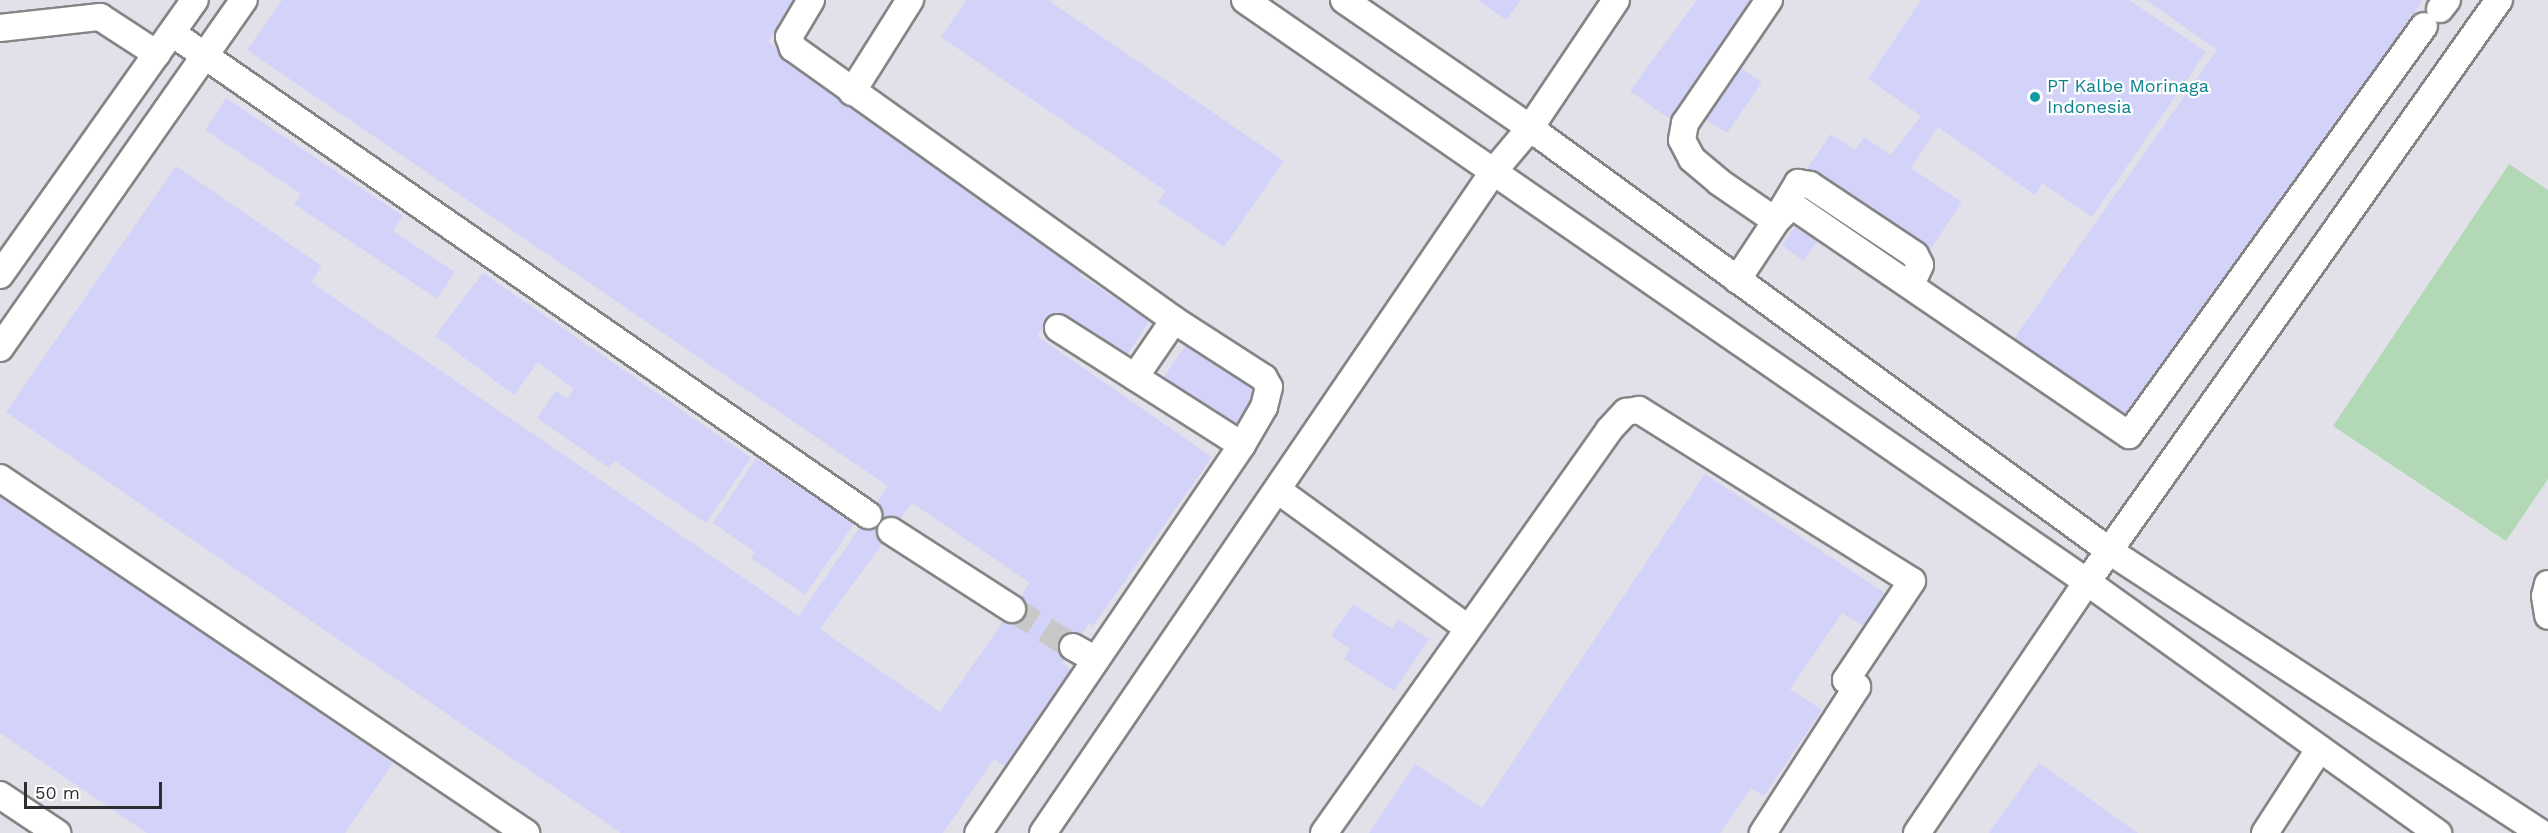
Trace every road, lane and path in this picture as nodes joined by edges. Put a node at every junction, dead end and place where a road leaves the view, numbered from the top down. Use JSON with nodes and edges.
{"nodes":[{"id":1,"x":195,"y":0,"type":"edge"},
{"id":2,"x":244,"y":0,"type":"edge"},
{"id":3,"x":811,"y":0,"type":"edge"},
{"id":4,"x":910,"y":0,"type":"edge"},
{"id":5,"x":1245,"y":0,"type":"edge"},
{"id":6,"x":1344,"y":0,"type":"edge"},
{"id":7,"x":1616,"y":0,"type":"edge"},
{"id":8,"x":1769,"y":0,"type":"edge"},
{"id":9,"x":2499,"y":0,"type":"edge"},
{"id":10,"x":105,"y":9,"type":"edge"},
{"id":11,"x":2437,"y":12,"type":"edge"},
{"id":12,"x":0,"y":28,"type":"edge"},
{"id":13,"x":172,"y":33,"type":"junction"},
{"id":14,"x":157,"y":54,"type":"junction"},
{"id":15,"x":203,"y":54,"type":"junction"},
{"id":16,"x":852,"y":92,"type":"junction"},
{"id":17,"x":1530,"y":128,"type":"junction"},
{"id":18,"x":1493,"y":172,"type":"junction"},
{"id":19,"x":1776,"y":221,"type":"junction"},
{"id":20,"x":0,"y":275,"type":"edge"},
{"id":21,"x":1737,"y":280,"type":"junction"},
{"id":22,"x":1174,"y":320,"type":"junction"},
{"id":23,"x":1058,"y":328,"type":"dead end"},
{"id":24,"x":0,"y":348,"type":"edge"},
{"id":25,"x":1135,"y":377,"type":"junction"},
{"id":26,"x":1242,"y":445,"type":"junction"},
{"id":27,"x":0,"y":478,"type":"edge"},
{"id":28,"x":1279,"y":491,"type":"junction"},
{"id":29,"x":868,"y":515,"type":"dead end"},
{"id":30,"x":891,"y":531,"type":"dead end"},
{"id":31,"x":2110,"y":552,"type":"junction"},
{"id":32,"x":2086,"y":582,"type":"junction"},
{"id":33,"x":2548,"y":584,"type":"edge"},
{"id":34,"x":1012,"y":609,"type":"tunnel mouth"},
{"id":35,"x":2548,"y":616,"type":"edge"},
{"id":36,"x":1466,"y":627,"type":"junction"},
{"id":37,"x":1073,"y":647,"type":"tunnel mouth"},
{"id":38,"x":1096,"y":660,"type":"junction"},
{"id":39,"x":2318,"y":750,"type":"junction"},
{"id":40,"x":0,"y":795,"type":"edge"},
{"id":41,"x":57,"y":833,"type":"edge"},
{"id":42,"x":526,"y":833,"type":"edge"},
{"id":43,"x":978,"y":833,"type":"edge"},
{"id":44,"x":1043,"y":833,"type":"edge"},
{"id":45,"x":1324,"y":833,"type":"edge"},
{"id":46,"x":1763,"y":833,"type":"edge"},
{"id":47,"x":1917,"y":833,"type":"edge"},
{"id":48,"x":2265,"y":833,"type":"edge"},
{"id":49,"x":2438,"y":833,"type":"edge"},
{"id":50,"x":2541,"y":833,"type":"edge"}],
"edges":[{"from":1,"to":13,"type":"street"},
{"from":2,"to":15,"type":"street"},
{"from":3,"to":16,"type":"street"},
{"from":4,"to":16,"type":"street"},
{"from":5,"to":18,"type":"street"},
{"from":6,"to":17,"type":"street"},
{"from":7,"to":17,"type":"street"},
{"from":8,"to":19,"type":"street"},
{"from":9,"to":31,"type":"street"},
{"from":10,"to":12,"type":"street"},
{"from":10,"to":14,"type":"street"},
{"from":11,"to":19,"type":"street"},
{"from":13,"to":14,"type":"street"},
{"from":13,"to":15,"type":"street"},
{"from":14,"to":20,"type":"street"},
{"from":15,"to":24,"type":"street"},
{"from":15,"to":29,"type":"street"},
{"from":16,"to":22,"type":"street"},
{"from":17,"to":18,"type":"street"},
{"from":17,"to":21,"type":"street"},
{"from":18,"to":28,"type":"street"},
{"from":18,"to":32,"type":"street"},
{"from":19,"to":21,"type":"street"},
{"from":21,"to":31,"type":"street"},
{"from":22,"to":25,"type":"street"},
{"from":22,"to":26,"type":"street"},
{"from":23,"to":25,"type":"street"},
{"from":25,"to":26,"type":"street"},
{"from":26,"to":38,"type":"street"},
{"from":27,"to":42,"type":"street"},
{"from":28,"to":36,"type":"street"},
{"from":28,"to":44,"type":"street"},
{"from":30,"to":34,"type":"street"},
{"from":31,"to":32,"type":"street"},
{"from":31,"to":50,"type":"street"},
{"from":32,"to":39,"type":"street"},
{"from":32,"to":47,"type":"street"},
{"from":33,"to":35,"type":"street"},
{"from":36,"to":45,"type":"street"},
{"from":36,"to":46,"type":"street"},
{"from":37,"to":38,"type":"street"},
{"from":38,"to":43,"type":"street"},
{"from":39,"to":48,"type":"street"},
{"from":39,"to":49,"type":"street"},
{"from":40,"to":41,"type":"street"}]}
